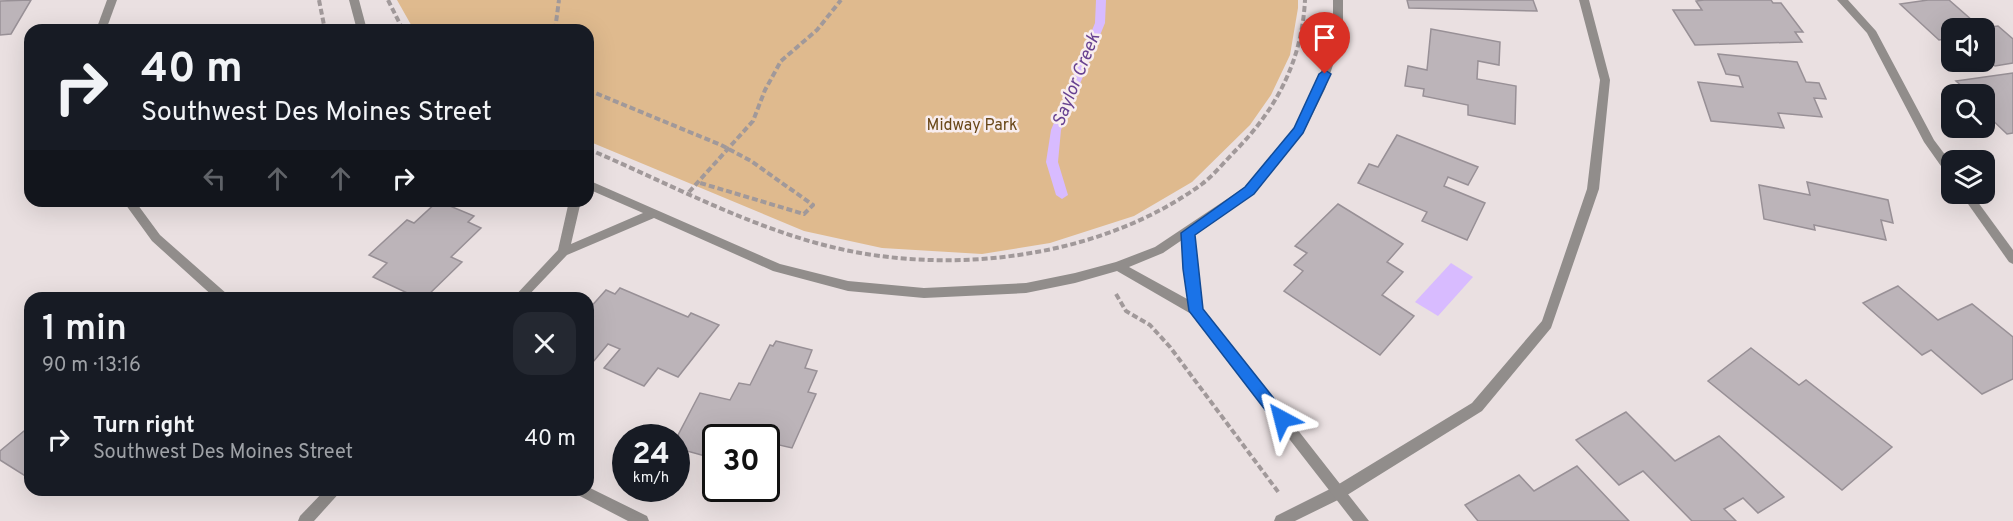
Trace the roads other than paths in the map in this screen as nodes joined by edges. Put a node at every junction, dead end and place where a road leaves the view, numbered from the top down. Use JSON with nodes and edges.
{"nodes":[{"id":1,"x":112,"y":0,"type":"edge"},
{"id":2,"x":354,"y":0,"type":"edge"},
{"id":3,"x":1338,"y":0,"type":"edge"},
{"id":4,"x":1584,"y":0,"type":"edge"},
{"id":5,"x":1842,"y":0,"type":"edge"},
{"id":6,"x":102,"y":24,"type":"edge"},
{"id":7,"x":360,"y":24,"type":"edge"},
{"id":8,"x":1941,"y":158,"type":"edge"},
{"id":9,"x":594,"y":187,"type":"edge"},
{"id":10,"x":1973,"y":204,"type":"edge"},
{"id":11,"x":133,"y":207,"type":"edge"},
{"id":12,"x":574,"y":207,"type":"edge"},
{"id":13,"x":655,"y":213,"type":"junction"},
{"id":14,"x":1188,"y":233,"type":"junction"},
{"id":15,"x":563,"y":252,"type":"junction"},
{"id":16,"x":2013,"y":259,"type":"edge"},
{"id":17,"x":1118,"y":266,"type":"junction"},
{"id":18,"x":216,"y":292,"type":"edge"},
{"id":19,"x":525,"y":292,"type":"edge"},
{"id":20,"x":1197,"y":311,"type":"junction"},
{"id":21,"x":1339,"y":492,"type":"junction"},
{"id":22,"x":329,"y":496,"type":"edge"},
{"id":23,"x":592,"y":496,"type":"edge"},
{"id":24,"x":305,"y":521,"type":"edge"},
{"id":25,"x":642,"y":521,"type":"edge"},
{"id":26,"x":1281,"y":521,"type":"edge"},
{"id":27,"x":1362,"y":521,"type":"edge"}],
"edges":[{"from":1,"to":6,"type":"street"},
{"from":2,"to":7,"type":"street"},
{"from":3,"to":14,"type":"street"},
{"from":4,"to":21,"type":"street"},
{"from":5,"to":8,"type":"street"},
{"from":9,"to":13,"type":"street"},
{"from":10,"to":16,"type":"street"},
{"from":11,"to":18,"type":"street"},
{"from":12,"to":15,"type":"street"},
{"from":13,"to":15,"type":"street"},
{"from":13,"to":17,"type":"street"},
{"from":14,"to":17,"type":"street"},
{"from":14,"to":20,"type":"street"},
{"from":15,"to":19,"type":"street"},
{"from":17,"to":20,"type":"street"},
{"from":20,"to":21,"type":"street"},
{"from":21,"to":26,"type":"street"},
{"from":21,"to":27,"type":"street"},
{"from":22,"to":24,"type":"street"},
{"from":23,"to":25,"type":"street"}]}
